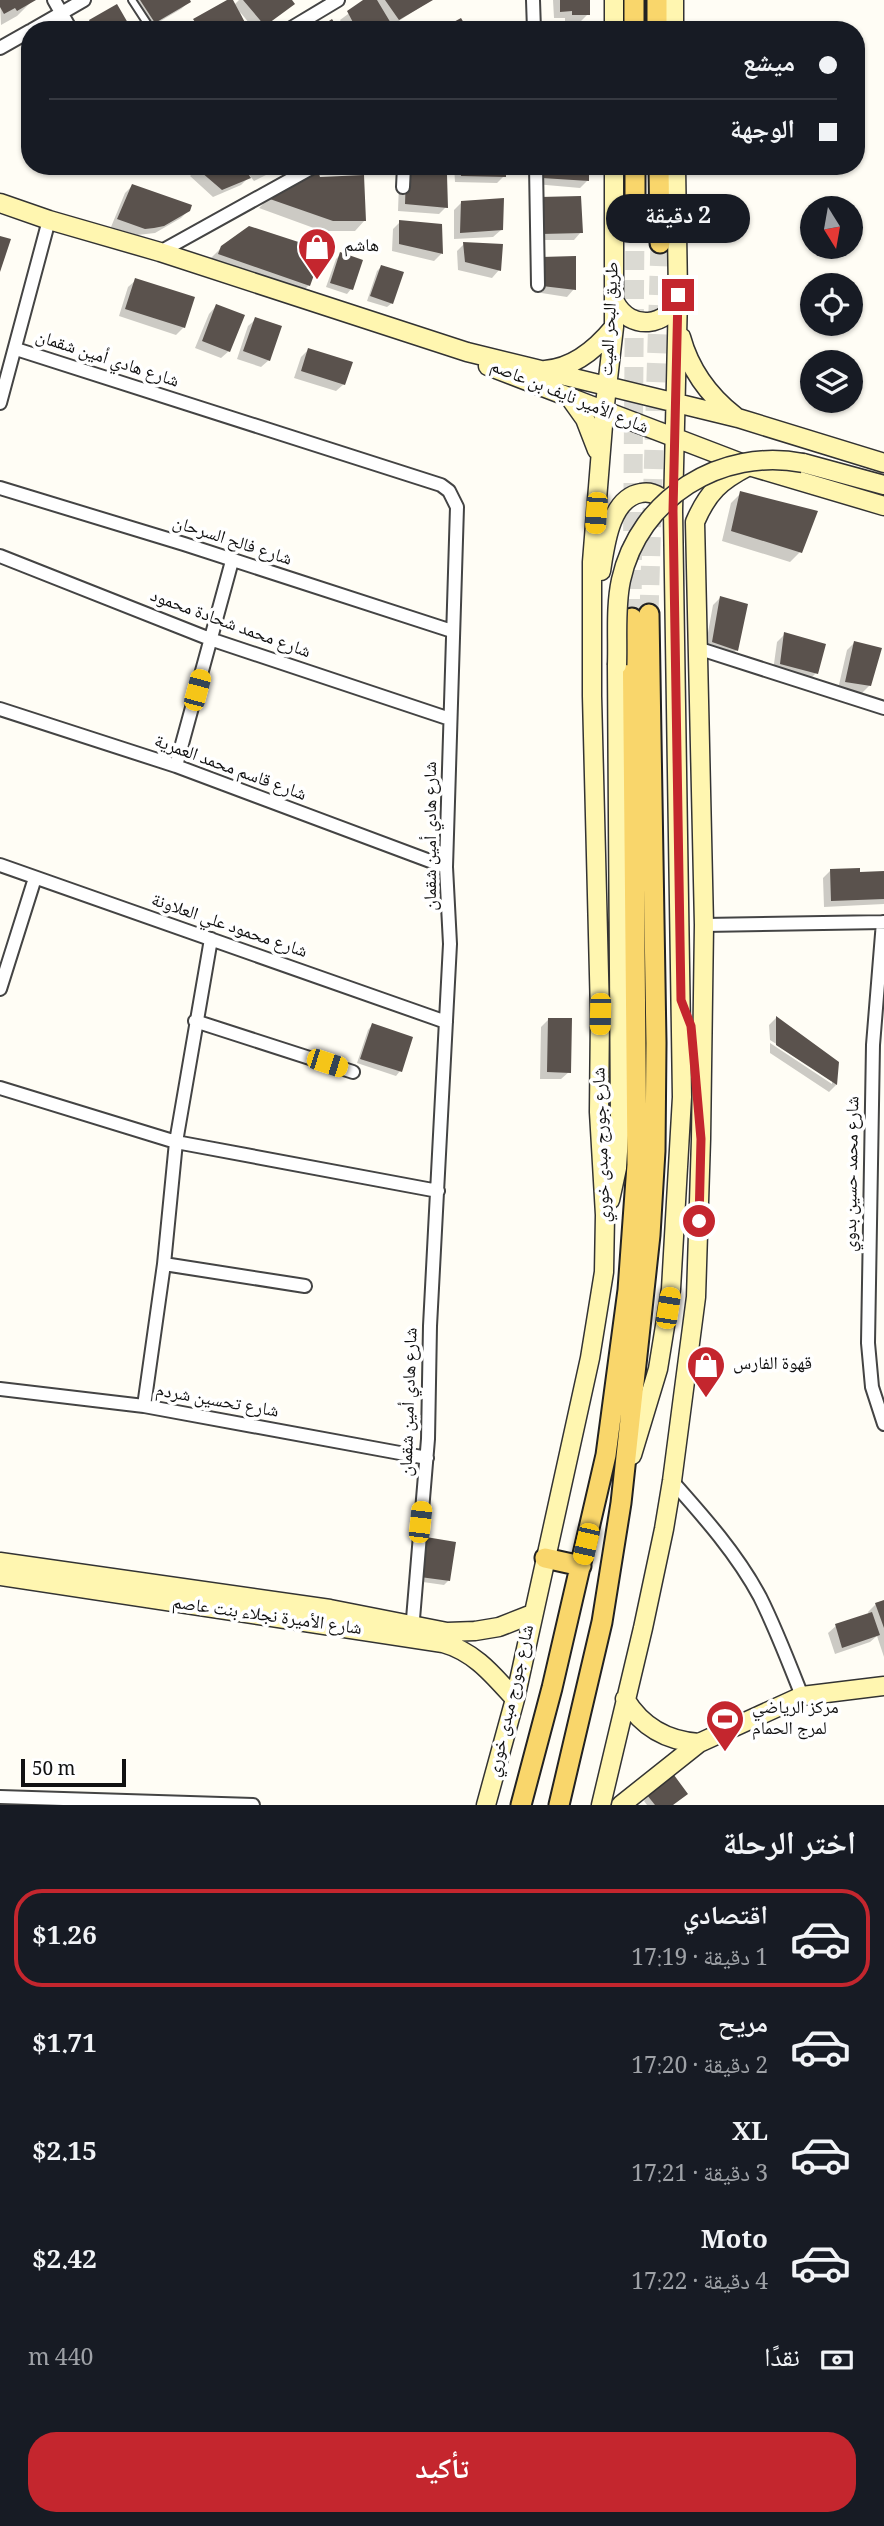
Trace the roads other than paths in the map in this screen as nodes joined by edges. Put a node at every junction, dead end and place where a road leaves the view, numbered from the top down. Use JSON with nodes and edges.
{"nodes":[{"id":1,"x":54,"y":0,"type":"edge"},
{"id":2,"x":83,"y":0,"type":"edge"},
{"id":3,"x":132,"y":0,"type":"edge"},
{"id":4,"x":338,"y":0,"type":"edge"},
{"id":5,"x":533,"y":0,"type":"edge"},
{"id":6,"x":614,"y":0,"type":"edge"},
{"id":7,"x":634,"y":0,"type":"edge"},
{"id":8,"x":657,"y":0,"type":"edge"},
{"id":9,"x":674,"y":0,"type":"edge"},
{"id":10,"x":61,"y":13,"type":"junction"},
{"id":11,"x":47,"y":21,"type":"edge"},
{"id":12,"x":66,"y":21,"type":"edge"},
{"id":13,"x":145,"y":21,"type":"edge"},
{"id":14,"x":303,"y":21,"type":"edge"},
{"id":15,"x":534,"y":21,"type":"edge"},
{"id":16,"x":614,"y":21,"type":"edge"},
{"id":17,"x":634,"y":21,"type":"edge"},
{"id":18,"x":657,"y":21,"type":"edge"},
{"id":19,"x":674,"y":21,"type":"edge"},
{"id":20,"x":21,"y":36,"type":"edge"},
{"id":21,"x":0,"y":48,"type":"edge"},
{"id":22,"x":299,"y":175,"type":"edge"},
{"id":23,"x":404,"y":175,"type":"edge"},
{"id":24,"x":536,"y":175,"type":"edge"},
{"id":25,"x":614,"y":175,"type":"edge"},
{"id":26,"x":635,"y":175,"type":"edge"},
{"id":27,"x":659,"y":175,"type":"edge"},
{"id":28,"x":676,"y":175,"type":"edge"},
{"id":29,"x":403,"y":187,"type":"dead end"},
{"id":30,"x":0,"y":203,"type":"edge"},
{"id":31,"x":49,"y":220,"type":"junction"},
{"id":32,"x":635,"y":226,"type":"tunnel mouth"},
{"id":33,"x":660,"y":243,"type":"tunnel mouth"},
{"id":34,"x":160,"y":251,"type":"junction"},
{"id":35,"x":538,"y":285,"type":"dead end"},
{"id":36,"x":678,"y":295,"type":"junction"},
{"id":37,"x":615,"y":302,"type":"junction"},
{"id":38,"x":678,"y":320,"type":"junction"},
{"id":39,"x":614,"y":327,"type":"junction"},
{"id":40,"x":16,"y":349,"type":"junction"},
{"id":41,"x":467,"y":352,"type":"junction"},
{"id":42,"x":539,"y":370,"type":"junction"},
{"id":43,"x":608,"y":388,"type":"junction"},
{"id":44,"x":570,"y":398,"type":"junction"},
{"id":45,"x":0,"y":403,"type":"edge"},
{"id":46,"x":674,"y":404,"type":"junction"},
{"id":47,"x":604,"y":413,"type":"junction"},
{"id":48,"x":738,"y":418,"type":"junction"},
{"id":49,"x":675,"y":439,"type":"junction"},
{"id":50,"x":884,"y":463,"type":"edge"},
{"id":51,"x":600,"y":464,"type":"junction"},
{"id":52,"x":749,"y":467,"type":"junction"},
{"id":53,"x":884,"y":485,"type":"edge"},
{"id":54,"x":0,"y":488,"type":"edge"},
{"id":55,"x":884,"y":506,"type":"edge"},
{"id":56,"x":673,"y":511,"type":"junction"},
{"id":57,"x":0,"y":556,"type":"edge"},
{"id":58,"x":232,"y":561,"type":"junction"},
{"id":59,"x":452,"y":631,"type":"junction"},
{"id":60,"x":210,"y":639,"type":"junction"},
{"id":61,"x":698,"y":648,"type":"junction"},
{"id":62,"x":592,"y":696,"type":"junction"},
{"id":63,"x":884,"y":708,"type":"edge"},
{"id":64,"x":0,"y":709,"type":"edge"},
{"id":65,"x":450,"y":719,"type":"junction"},
{"id":66,"x":176,"y":766,"type":"junction"},
{"id":67,"x":0,"y":865,"type":"edge"},
{"id":68,"x":446,"y":867,"type":"junction"},
{"id":69,"x":35,"y":878,"type":"junction"},
{"id":70,"x":883,"y":922,"type":"edge"},
{"id":71,"x":704,"y":925,"type":"junction"},
{"id":72,"x":211,"y":939,"type":"junction"},
{"id":73,"x":0,"y":989,"type":"edge"},
{"id":74,"x":681,"y":1000,"type":"junction"},
{"id":75,"x":195,"y":1021,"type":"junction"},
{"id":76,"x":446,"y":1022,"type":"junction"},
{"id":77,"x":353,"y":1072,"type":"dead end"},
{"id":78,"x":0,"y":1088,"type":"edge"},
{"id":79,"x":878,"y":1128,"type":"edge"},
{"id":80,"x":701,"y":1139,"type":"junction"},
{"id":81,"x":176,"y":1142,"type":"junction"},
{"id":82,"x":438,"y":1191,"type":"junction"},
{"id":83,"x":606,"y":1215,"type":"junction"},
{"id":84,"x":164,"y":1264,"type":"junction"},
{"id":85,"x":305,"y":1286,"type":"dead end"},
{"id":86,"x":0,"y":1389,"type":"edge"},
{"id":87,"x":144,"y":1406,"type":"junction"},
{"id":88,"x":884,"y":1424,"type":"edge"},
{"id":89,"x":427,"y":1458,"type":"junction"},
{"id":90,"x":625,"y":1479,"type":"junction"},
{"id":91,"x":673,"y":1481,"type":"junction"},
{"id":92,"x":545,"y":1558,"type":"junction"},
{"id":93,"x":0,"y":1562,"type":"edge"},
{"id":94,"x":581,"y":1566,"type":"junction"},
{"id":95,"x":0,"y":1576,"type":"edge"},
{"id":96,"x":532,"y":1614,"type":"junction"},
{"id":97,"x":412,"y":1631,"type":"junction"},
{"id":98,"x":884,"y":1686,"type":"edge"},
{"id":99,"x":802,"y":1696,"type":"junction"},
{"id":100,"x":515,"y":1699,"type":"junction"},
{"id":101,"x":625,"y":1699,"type":"junction"},
{"id":102,"x":699,"y":1742,"type":"junction"},
{"id":103,"x":0,"y":1797,"type":"edge"},
{"id":104,"x":23,"y":1802,"type":"edge"},
{"id":105,"x":239,"y":1805,"type":"edge"},
{"id":106,"x":253,"y":1805,"type":"edge"},
{"id":107,"x":486,"y":1805,"type":"edge"},
{"id":108,"x":521,"y":1805,"type":"edge"},
{"id":109,"x":559,"y":1805,"type":"edge"},
{"id":110,"x":601,"y":1805,"type":"edge"},
{"id":111,"x":621,"y":1805,"type":"edge"}],
"edges":[{"from":1,"to":10,"type":"street"},
{"from":2,"to":10,"type":"street"},
{"from":3,"to":13,"type":"lane"},
{"from":4,"to":14,"type":"street"},
{"from":5,"to":15,"type":"street"},
{"from":6,"to":16,"type":"street"},
{"from":7,"to":17,"type":"main road"},
{"from":8,"to":18,"type":"main road"},
{"from":9,"to":19,"type":"street"},
{"from":10,"to":11,"type":"street"},
{"from":10,"to":12,"type":"street"},
{"from":20,"to":21,"type":"street"},
{"from":22,"to":34,"type":"street"},
{"from":23,"to":29,"type":"street"},
{"from":24,"to":35,"type":"street"},
{"from":25,"to":37,"type":"street","name":"طريق البحر الميت"},
{"from":26,"to":32,"type":"main road"},
{"from":27,"to":33,"type":"main road"},
{"from":28,"to":36,"type":"street"},
{"from":30,"to":31,"type":"street"},
{"from":31,"to":34,"type":"street"},
{"from":31,"to":40,"type":"street"},
{"from":34,"to":41,"type":"street"},
{"from":36,"to":37,"type":"street"},
{"from":36,"to":38,"type":"street"},
{"from":37,"to":39,"type":"street","name":"طريق البحر الميت"},
{"from":38,"to":46,"type":"street"},
{"from":38,"to":48,"type":"street"},
{"from":39,"to":42,"type":"street"},
{"from":39,"to":43,"type":"street","name":"طريق البحر الميت"},
{"from":40,"to":45,"type":"street"},
{"from":40,"to":59,"type":"street","name":"شارع هادي أمين شقمان"},
{"from":41,"to":42,"type":"street","name":"شارع الأمير نايف بن عاصم"},
{"from":41,"to":44,"type":"street","name":"شارع الأمير نايف بن عاصم"},
{"from":42,"to":43,"type":"street","name":"شارع الأمير نايف بن عاصم"},
{"from":43,"to":46,"type":"street","name":"شارع الأمير نايف بن عاصم"},
{"from":43,"to":47,"type":"street","name":"شارع جورج مبدى خوري"},
{"from":44,"to":47,"type":"street","name":"شارع الأمير نايف بن عاصم"},
{"from":44,"to":51,"type":"street"},
{"from":46,"to":48,"type":"street","name":"شارع الأمير نايف بن عاصم"},
{"from":46,"to":49,"type":"street"},
{"from":47,"to":49,"type":"street","name":"شارع الأمير نايف بن عاصم"},
{"from":47,"to":51,"type":"street","name":"شارع جورج مبدى خوري"},
{"from":48,"to":50,"type":"street","name":"شارع الأمير نايف بن عاصم"},
{"from":49,"to":52,"type":"street","name":"شارع الأمير نايف بن عاصم"},
{"from":49,"to":56,"type":"street"},
{"from":51,"to":62,"type":"street","name":"شارع جورج مبدى خوري"},
{"from":52,"to":55,"type":"street","name":"شارع الأمير نايف بن عاصم"},
{"from":52,"to":61,"type":"street"},
{"from":53,"to":83,"type":"street","bridge":true},
{"from":54,"to":58,"type":"street","name":"شارع فالح السرحان"},
{"from":56,"to":62,"type":"street"},
{"from":56,"to":74,"type":"street"},
{"from":57,"to":60,"type":"street","name":"شارع محمد شحادة محمود"},
{"from":58,"to":59,"type":"street","name":"شارع فالح السرحان"},
{"from":58,"to":60,"type":"street"},
{"from":59,"to":65,"type":"street","name":"شارع هادي أمين شقمان"},
{"from":60,"to":65,"type":"street","name":"شارع محمد شحادة محمود"},
{"from":60,"to":66,"type":"street"},
{"from":61,"to":63,"type":"street"},
{"from":61,"to":71,"type":"street"},
{"from":62,"to":83,"type":"street","name":"شارع جورج مبدى خوري"},
{"from":64,"to":66,"type":"street","name":"شارع قاسم محمد العمرية"},
{"from":65,"to":68,"type":"street","name":"شارع هادي أمين شقمان"},
{"from":66,"to":68,"type":"street","name":"شارع قاسم محمد العمرية"},
{"from":67,"to":69,"type":"street","name":"شارع محمود علي العلاونة"},
{"from":68,"to":76,"type":"street","name":"شارع هادي أمين شقمان"},
{"from":69,"to":72,"type":"street","name":"شارع محمود علي العلاونة"},
{"from":69,"to":73,"type":"street"},
{"from":70,"to":71,"type":"street"},
{"from":70,"to":79,"type":"street","name":"شارع محمد حسين بدوي"},
{"from":71,"to":80,"type":"street"},
{"from":72,"to":75,"type":"street"},
{"from":72,"to":76,"type":"street","name":"شارع محمود علي العلاونة"},
{"from":74,"to":80,"type":"street"},
{"from":74,"to":90,"type":"street"},
{"from":75,"to":77,"type":"street"},
{"from":75,"to":81,"type":"street"},
{"from":76,"to":82,"type":"street","name":"شارع هادي أمين شقمان"},
{"from":78,"to":81,"type":"street"},
{"from":79,"to":88,"type":"street","name":"شارع محمد حسين بدوي"},
{"from":80,"to":91,"type":"street"},
{"from":81,"to":82,"type":"street"},
{"from":81,"to":84,"type":"street"},
{"from":82,"to":89,"type":"street","name":"شارع هادي أمين شقمان"},
{"from":83,"to":92,"type":"street","name":"شارع جورج مبدى خوري"},
{"from":84,"to":85,"type":"street"},
{"from":84,"to":87,"type":"street"},
{"from":86,"to":87,"type":"street","name":"شارع تحسين شردم"},
{"from":87,"to":89,"type":"street","name":"شارع تحسين شردم"},
{"from":89,"to":97,"type":"street","name":"شارع هادي أمين شقمان"},
{"from":90,"to":94,"type":"main road"},
{"from":90,"to":109,"type":"main road"},
{"from":91,"to":99,"type":"street"},
{"from":91,"to":101,"type":"street"},
{"from":92,"to":94,"type":"main road"},
{"from":92,"to":96,"type":"street","name":"شارع جورج مبدى خوري"},
{"from":93,"to":97,"type":"street","name":"شارع الأميرة نجلاء بنت عاصم"},
{"from":94,"to":108,"type":"main road"},
{"from":95,"to":97,"type":"street","name":"شارع الأميرة نجلاء بنت عاصم"},
{"from":96,"to":97,"type":"street","name":"شارع الأميرة نجلاء بنت عاصم"},
{"from":96,"to":100,"type":"street","name":"شارع جورج مبدى خوري"},
{"from":97,"to":100,"type":"street","name":"شارع الأميرة نجلاء بنت عاصم"},
{"from":98,"to":99,"type":"street"},
{"from":99,"to":102,"type":"street"},
{"from":100,"to":107,"type":"street","name":"شارع جورج مبدى خوري"},
{"from":101,"to":102,"type":"street"},
{"from":101,"to":110,"type":"street"},
{"from":102,"to":111,"type":"street"},
{"from":103,"to":104,"type":"street"},
{"from":104,"to":105,"type":"street"},
{"from":105,"to":106,"type":"street"}]}
